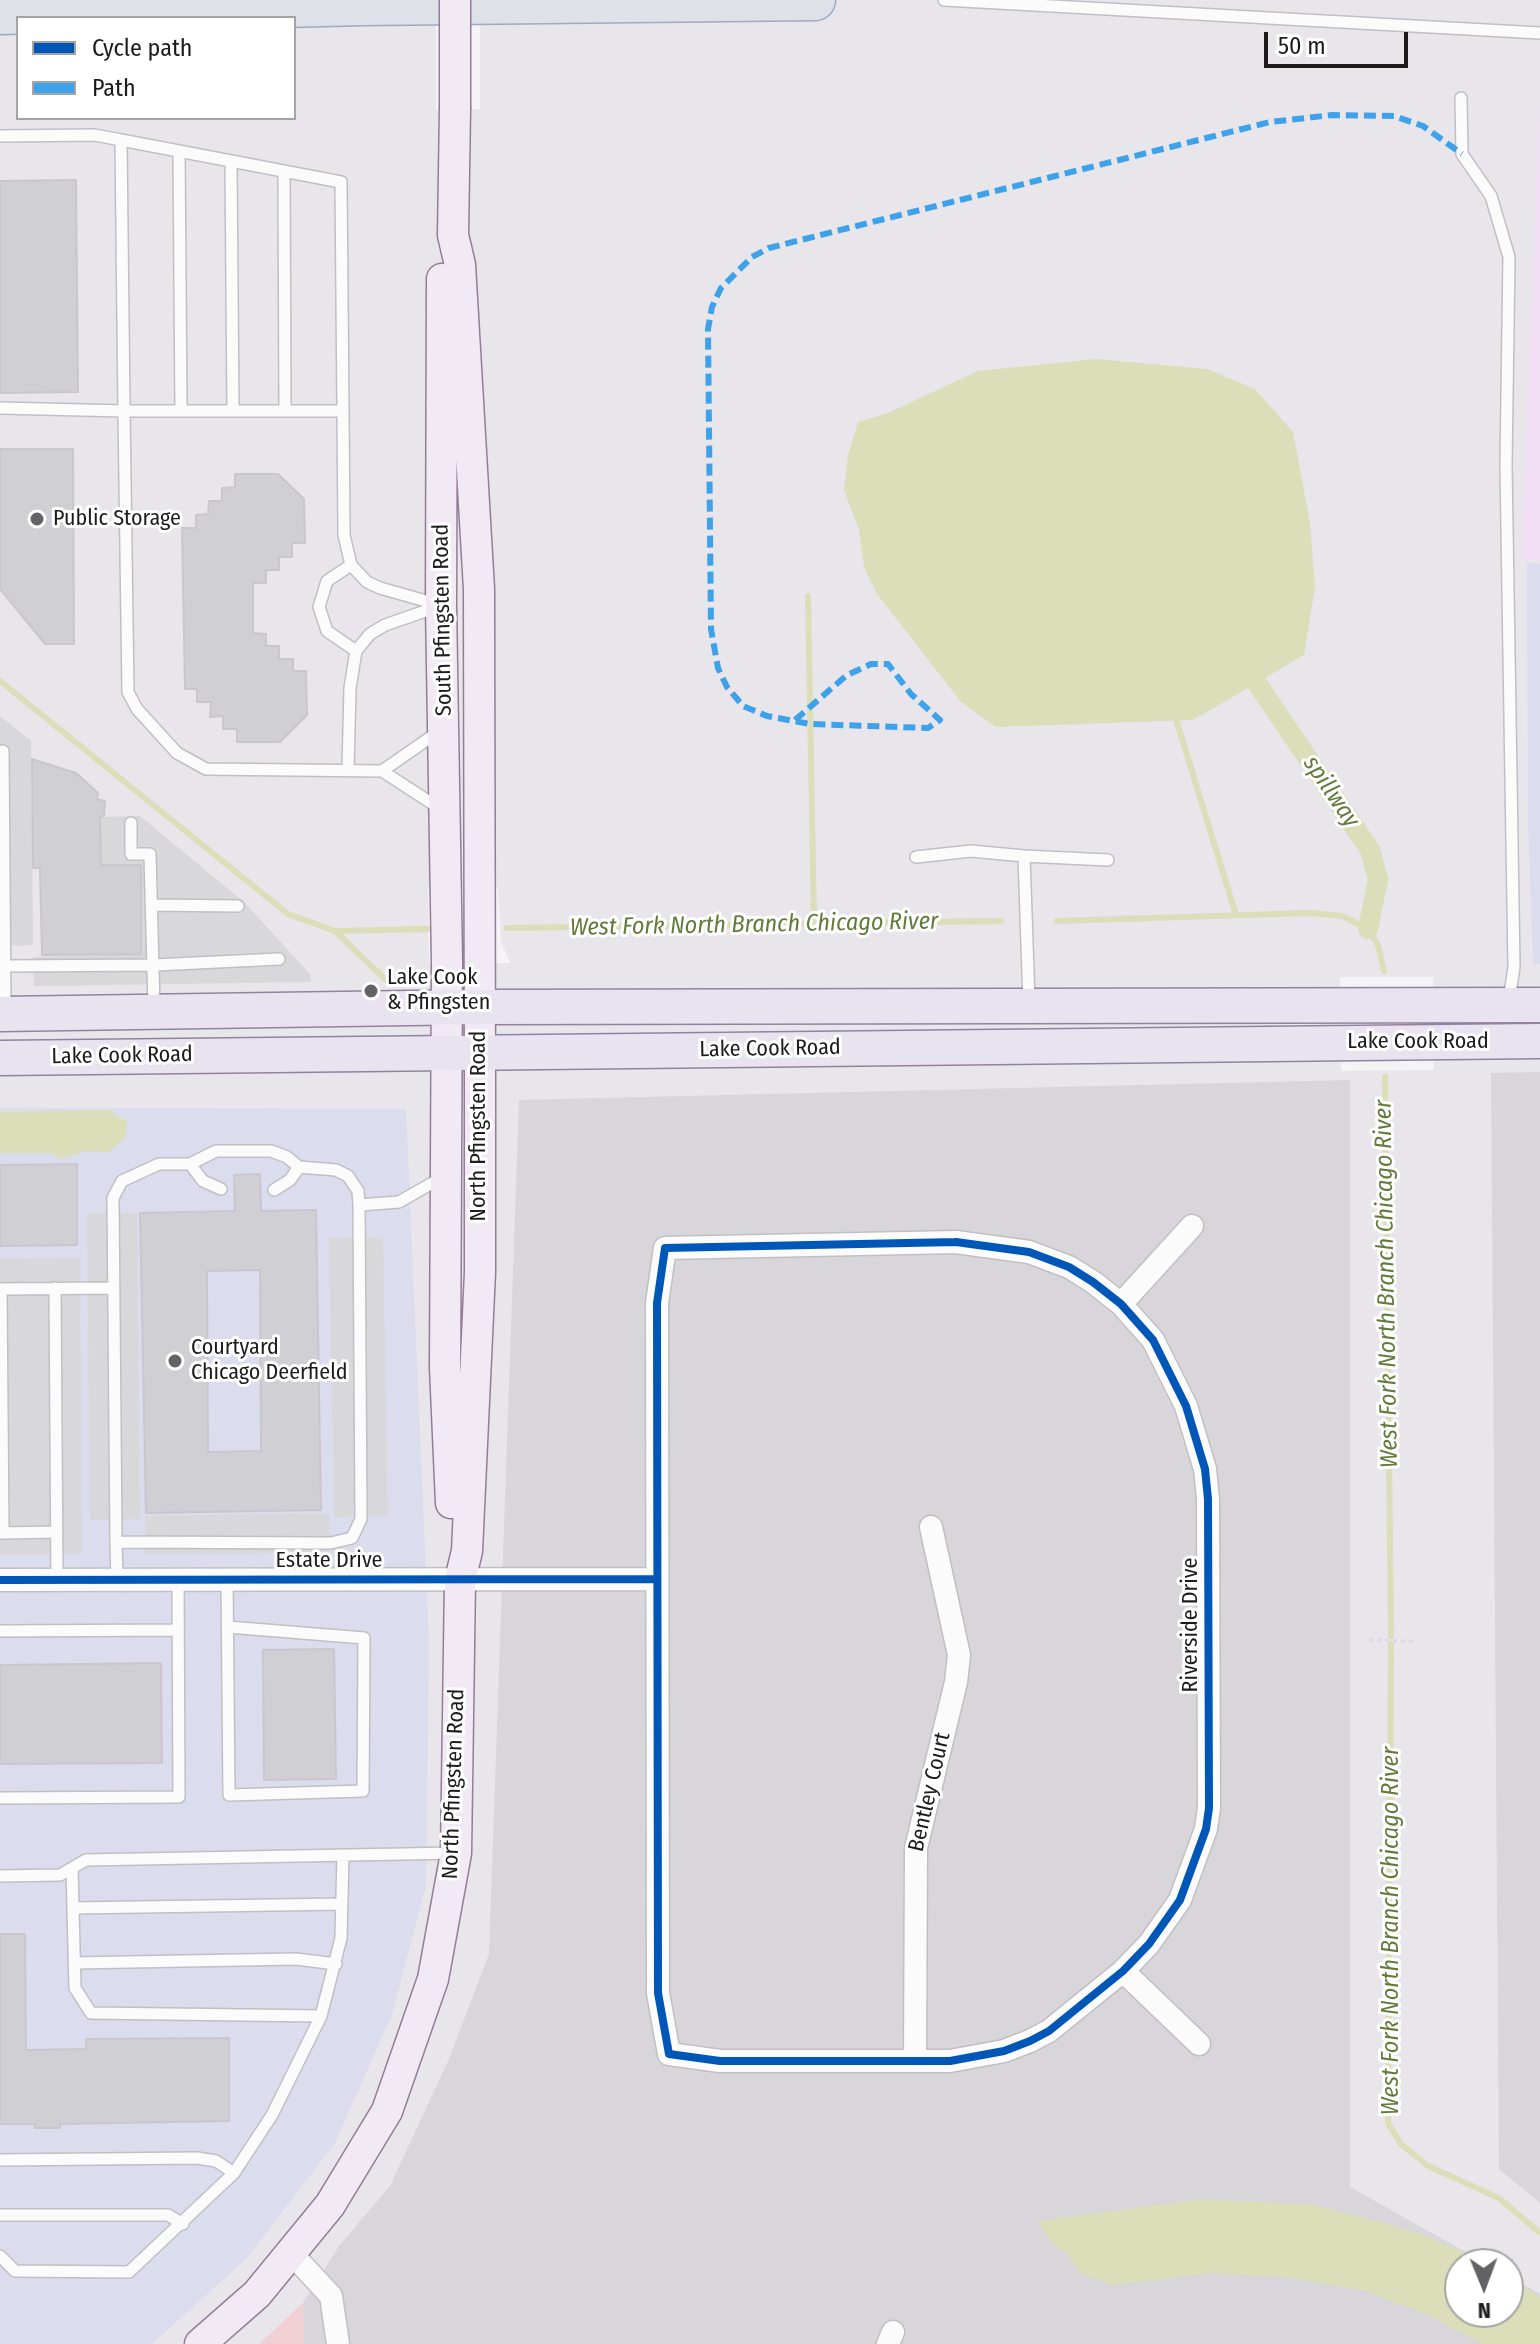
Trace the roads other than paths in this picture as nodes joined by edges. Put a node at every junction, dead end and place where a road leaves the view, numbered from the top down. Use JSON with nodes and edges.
{"nodes":[{"id":1,"x":455,"y":0,"type":"edge"},
{"id":2,"x":815,"y":0,"type":"edge"},
{"id":3,"x":944,"y":0,"type":"edge"},
{"id":4,"x":0,"y":14,"type":"edge"},
{"id":5,"x":1540,"y":33,"type":"edge"},
{"id":6,"x":1461,"y":98,"type":"dead end"},
{"id":7,"x":0,"y":136,"type":"edge"},
{"id":8,"x":121,"y":140,"type":"junction"},
{"id":9,"x":179,"y":151,"type":"junction"},
{"id":10,"x":231,"y":162,"type":"junction"},
{"id":11,"x":284,"y":172,"type":"junction"},
{"id":12,"x":453,"y":235,"type":"junction"},
{"id":13,"x":0,"y":408,"type":"edge"},
{"id":14,"x":124,"y":411,"type":"junction"},
{"id":15,"x":181,"y":411,"type":"junction"},
{"id":16,"x":233,"y":411,"type":"junction"},
{"id":17,"x":285,"y":411,"type":"junction"},
{"id":18,"x":343,"y":411,"type":"junction"},
{"id":19,"x":351,"y":565,"type":"junction"},
{"id":20,"x":441,"y":605,"type":"junction"},
{"id":21,"x":356,"y":651,"type":"junction"},
{"id":22,"x":444,"y":728,"type":"junction"},
{"id":23,"x":1,"y":750,"type":"edge"},
{"id":24,"x":348,"y":769,"type":"junction"},
{"id":25,"x":382,"y":771,"type":"junction"},
{"id":26,"x":445,"y":812,"type":"junction"},
{"id":27,"x":131,"y":823,"type":"dead end"},
{"id":28,"x":2,"y":856,"type":"edge"},
{"id":29,"x":1024,"y":856,"type":"junction"},
{"id":30,"x":916,"y":857,"type":"dead end"},
{"id":31,"x":1108,"y":860,"type":"dead end"},
{"id":32,"x":151,"y":905,"type":"junction"},
{"id":33,"x":238,"y":906,"type":"dead end"},
{"id":34,"x":279,"y":959,"type":"dead end"},
{"id":35,"x":155,"y":965,"type":"junction"},
{"id":36,"x":4,"y":966,"type":"junction"},
{"id":37,"x":1525,"y":1005,"type":"edge"},
{"id":38,"x":1029,"y":1007,"type":"junction"},
{"id":39,"x":463,"y":1008,"type":"junction"},
{"id":40,"x":154,"y":1012,"type":"junction"},
{"id":41,"x":2,"y":1014,"type":"edge"},
{"id":42,"x":1540,"y":1041,"type":"edge"},
{"id":43,"x":463,"y":1052,"type":"junction"},
{"id":44,"x":0,"y":1058,"type":"edge"},
{"id":45,"x":190,"y":1164,"type":"junction"},
{"id":46,"x":299,"y":1167,"type":"junction"},
{"id":47,"x":445,"y":1176,"type":"junction"},
{"id":48,"x":221,"y":1189,"type":"dead end"},
{"id":49,"x":274,"y":1190,"type":"dead end"},
{"id":50,"x":359,"y":1205,"type":"junction"},
{"id":51,"x":1192,"y":1226,"type":"dead end"},
{"id":52,"x":55,"y":1288,"type":"junction"},
{"id":53,"x":114,"y":1288,"type":"junction"},
{"id":54,"x":1,"y":1289,"type":"edge"},
{"id":55,"x":1121,"y":1304,"type":"junction"},
{"id":56,"x":931,"y":1527,"type":"dead end"},
{"id":57,"x":57,"y":1532,"type":"junction"},
{"id":58,"x":2,"y":1533,"type":"edge"},
{"id":59,"x":116,"y":1542,"type":"junction"},
{"id":60,"x":178,"y":1578,"type":"junction"},
{"id":61,"x":227,"y":1578,"type":"junction"},
{"id":62,"x":57,"y":1579,"type":"junction"},
{"id":63,"x":117,"y":1579,"type":"junction"},
{"id":64,"x":657,"y":1579,"type":"junction"},
{"id":65,"x":0,"y":1580,"type":"edge"},
{"id":66,"x":460,"y":1580,"type":"junction"},
{"id":67,"x":228,"y":1627,"type":"junction"},
{"id":68,"x":178,"y":1630,"type":"junction"},
{"id":69,"x":0,"y":1631,"type":"edge"},
{"id":70,"x":0,"y":1798,"type":"edge"},
{"id":71,"x":456,"y":1853,"type":"junction"},
{"id":72,"x":343,"y":1855,"type":"junction"},
{"id":73,"x":72,"y":1868,"type":"junction"},
{"id":74,"x":0,"y":1876,"type":"edge"},
{"id":75,"x":342,"y":1904,"type":"junction"},
{"id":76,"x":73,"y":1908,"type":"junction"},
{"id":77,"x":74,"y":1963,"type":"junction"},
{"id":78,"x":336,"y":1964,"type":"junction"},
{"id":79,"x":1123,"y":1971,"type":"junction"},
{"id":80,"x":321,"y":2016,"type":"junction"},
{"id":81,"x":1199,"y":2044,"type":"dead end"},
{"id":82,"x":915,"y":2061,"type":"junction"},
{"id":83,"x":0,"y":2160,"type":"edge"},
{"id":84,"x":234,"y":2173,"type":"junction"},
{"id":85,"x":0,"y":2215,"type":"edge"},
{"id":86,"x":183,"y":2224,"type":"junction"},
{"id":87,"x":291,"y":2253,"type":"junction"},
{"id":88,"x":0,"y":2256,"type":"edge"},
{"id":89,"x":200,"y":2344,"type":"edge"},
{"id":90,"x":338,"y":2344,"type":"edge"}],
"edges":[{"from":1,"to":12,"type":"street","name":"South Pfingsten Road","bridge":true},
{"from":2,"to":4,"type":"highway"},
{"from":3,"to":5,"type":"lane"},
{"from":6,"to":37,"type":"lane"},
{"from":7,"to":8,"type":"lane"},
{"from":8,"to":9,"type":"lane"},
{"from":8,"to":14,"type":"lane"},
{"from":9,"to":10,"type":"lane"},
{"from":9,"to":15,"type":"lane"},
{"from":10,"to":11,"type":"lane"},
{"from":10,"to":16,"type":"lane"},
{"from":11,"to":17,"type":"lane"},
{"from":11,"to":18,"type":"lane"},
{"from":12,"to":20,"type":"street","name":"South Pfingsten Road"},
{"from":12,"to":39,"type":"street","name":"South Pfingsten Road"},
{"from":13,"to":14,"type":"lane"},
{"from":14,"to":15,"type":"lane"},
{"from":14,"to":24,"type":"lane"},
{"from":15,"to":16,"type":"lane"},
{"from":16,"to":17,"type":"lane"},
{"from":17,"to":18,"type":"lane"},
{"from":18,"to":19,"type":"lane"},
{"from":19,"to":20,"type":"lane"},
{"from":19,"to":21,"type":"lane"},
{"from":20,"to":21,"type":"lane"},
{"from":20,"to":22,"type":"street","name":"South Pfingsten Road"},
{"from":21,"to":24,"type":"lane"},
{"from":22,"to":25,"type":"lane"},
{"from":22,"to":26,"type":"street","name":"South Pfingsten Road"},
{"from":23,"to":28,"type":"lane"},
{"from":24,"to":25,"type":"lane"},
{"from":25,"to":26,"type":"lane"},
{"from":26,"to":39,"type":"street","name":"South Pfingsten Road"},
{"from":27,"to":32,"type":"lane"},
{"from":28,"to":36,"type":"lane"},
{"from":29,"to":30,"type":"lane"},
{"from":29,"to":31,"type":"lane"},
{"from":29,"to":38,"type":"lane"},
{"from":32,"to":33,"type":"lane"},
{"from":32,"to":35,"type":"lane"},
{"from":34,"to":35,"type":"lane"},
{"from":35,"to":36,"type":"lane"},
{"from":35,"to":40,"type":"lane"},
{"from":36,"to":41,"type":"lane"},
{"from":37,"to":38,"type":"main road","name":"Lake Cook Road"},
{"from":38,"to":39,"type":"main road","name":"Lake Cook Road"},
{"from":39,"to":40,"type":"main road","name":"Lake Cook Road"},
{"from":39,"to":43,"type":"street","name":"North Pfingsten Road"},
{"from":40,"to":41,"type":"main road","name":"Lake Cook Road"},
{"from":42,"to":43,"type":"main road","name":"Lake Cook Road"},
{"from":43,"to":44,"type":"main road","name":"Lake Cook Road"},
{"from":43,"to":47,"type":"street","name":"North Pfingsten Road"},
{"from":43,"to":66,"type":"street","name":"North Pfingsten Road"},
{"from":45,"to":46,"type":"lane"},
{"from":45,"to":48,"type":"lane"},
{"from":45,"to":53,"type":"lane"},
{"from":46,"to":49,"type":"lane"},
{"from":46,"to":50,"type":"lane"},
{"from":47,"to":50,"type":"lane"},
{"from":47,"to":66,"type":"street","name":"North Pfingsten Road"},
{"from":50,"to":59,"type":"lane"},
{"from":51,"to":55,"type":"street"},
{"from":52,"to":53,"type":"lane"},
{"from":52,"to":54,"type":"lane"},
{"from":52,"to":57,"type":"lane"},
{"from":53,"to":59,"type":"lane"},
{"from":54,"to":58,"type":"lane"},
{"from":55,"to":64,"type":"street","name":"Riverside Drive"},
{"from":55,"to":79,"type":"street","name":"Riverside Drive"},
{"from":56,"to":82,"type":"street","name":"Bentley Court"},
{"from":57,"to":58,"type":"lane"},
{"from":57,"to":62,"type":"lane"},
{"from":59,"to":63,"type":"lane"},
{"from":60,"to":61,"type":"street","name":"Estate Drive"},
{"from":60,"to":63,"type":"street","name":"Estate Drive"},
{"from":60,"to":68,"type":"lane"},
{"from":61,"to":66,"type":"street","name":"Estate Drive"},
{"from":61,"to":67,"type":"lane"},
{"from":62,"to":63,"type":"street","name":"Estate Drive"},
{"from":62,"to":65,"type":"street","name":"Estate Drive"},
{"from":64,"to":66,"type":"street","name":"Estate Drive"},
{"from":64,"to":82,"type":"street","name":"Riverside Drive"},
{"from":66,"to":71,"type":"street","name":"North Pfingsten Road"},
{"from":67,"to":67,"type":"lane"},
{"from":68,"to":69,"type":"lane"},
{"from":68,"to":70,"type":"lane"},
{"from":71,"to":72,"type":"lane"},
{"from":71,"to":87,"type":"street","name":"North Pfingsten Road"},
{"from":72,"to":73,"type":"lane"},
{"from":72,"to":75,"type":"lane"},
{"from":73,"to":74,"type":"lane"},
{"from":73,"to":76,"type":"lane"},
{"from":75,"to":76,"type":"lane"},
{"from":75,"to":78,"type":"lane"},
{"from":76,"to":77,"type":"lane"},
{"from":77,"to":78,"type":"lane"},
{"from":77,"to":80,"type":"lane"},
{"from":78,"to":80,"type":"lane"},
{"from":79,"to":81,"type":"street"},
{"from":79,"to":82,"type":"street","name":"Riverside Drive"},
{"from":80,"to":84,"type":"lane"},
{"from":83,"to":84,"type":"lane"},
{"from":84,"to":86,"type":"lane"},
{"from":85,"to":86,"type":"lane"},
{"from":86,"to":88,"type":"lane"},
{"from":87,"to":89,"type":"street","name":"North Pfingsten Road"},
{"from":87,"to":90,"type":"street"}]}
